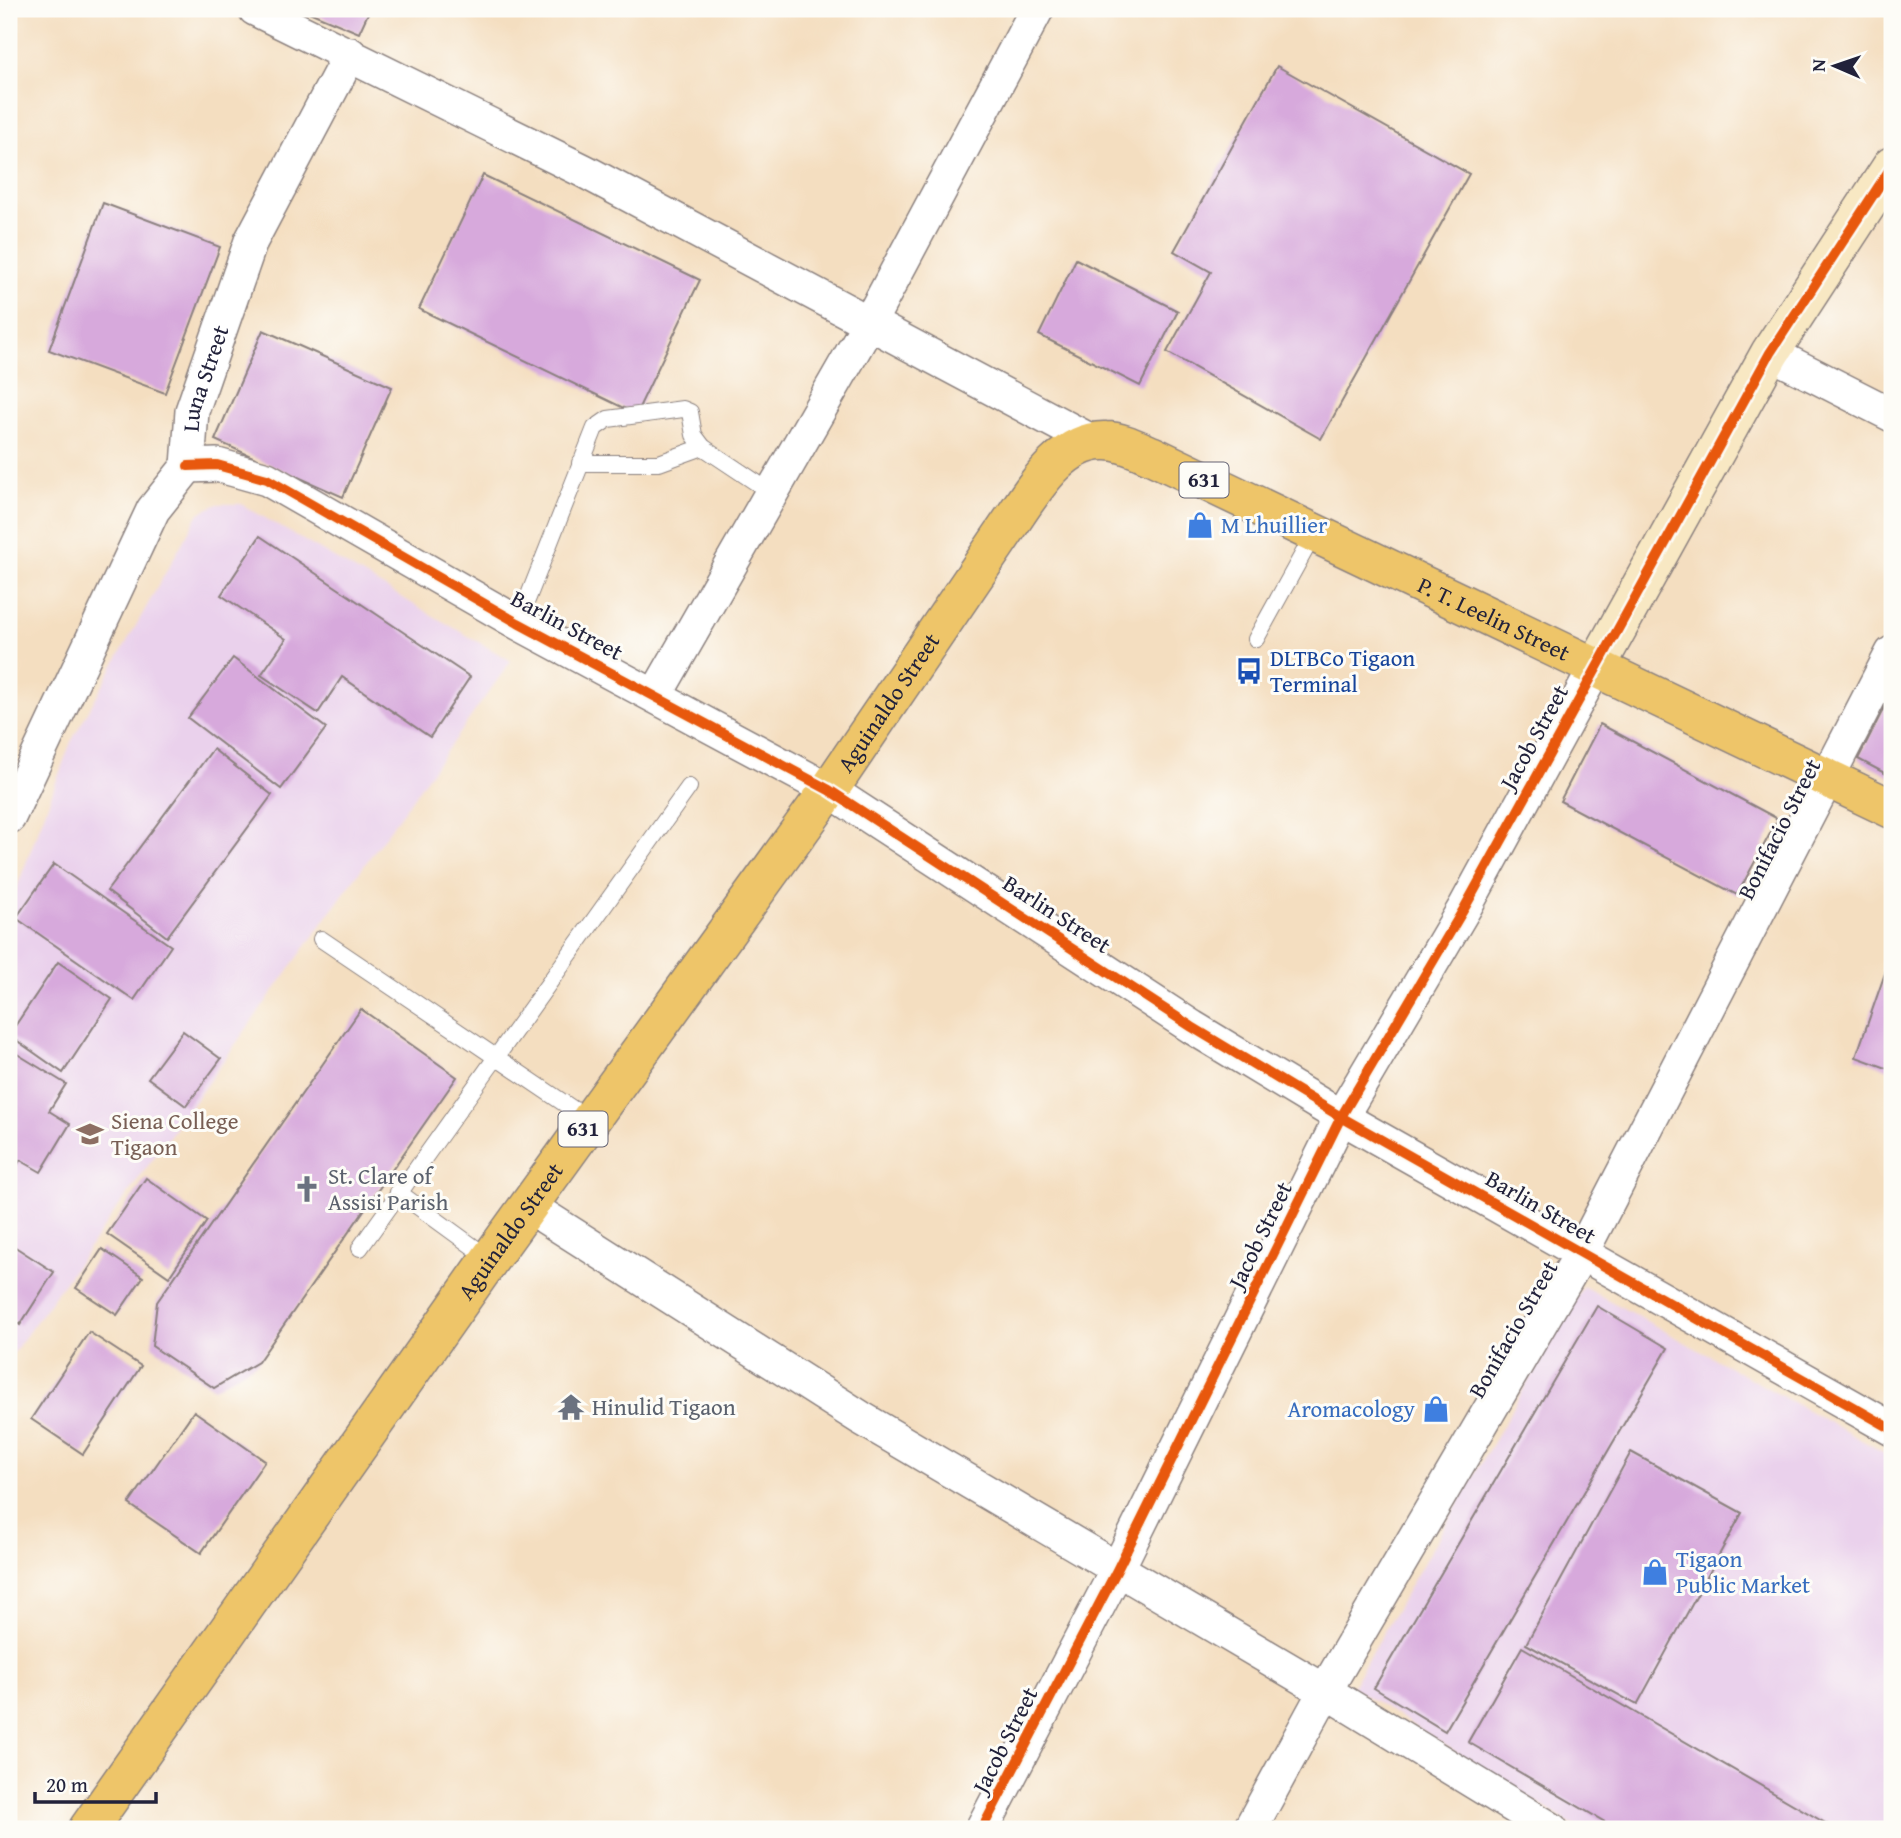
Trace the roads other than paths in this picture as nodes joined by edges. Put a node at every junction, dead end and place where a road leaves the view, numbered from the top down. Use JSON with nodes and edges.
{"nodes":[{"id":1,"x":255,"y":9,"type":"edge"},
{"id":2,"x":1037,"y":9,"type":"edge"},
{"id":3,"x":350,"y":54,"type":"junction"},
{"id":4,"x":1892,"y":166,"type":"edge"},
{"id":5,"x":868,"y":325,"type":"junction"},
{"id":6,"x":1770,"y":353,"type":"junction"},
{"id":7,"x":1892,"y":415,"type":"edge"},
{"id":8,"x":1091,"y":441,"type":"junction"},
{"id":9,"x":703,"y":447,"type":"junction"},
{"id":10,"x":580,"y":463,"type":"junction"},
{"id":11,"x":187,"y":466,"type":"junction"},
{"id":12,"x":772,"y":492,"type":"junction"},
{"id":13,"x":1315,"y":532,"type":"junction"},
{"id":14,"x":517,"y":623,"type":"junction"},
{"id":15,"x":1256,"y":639,"type":"dead end"},
{"id":16,"x":1892,"y":653,"type":"edge"},
{"id":17,"x":1595,"y":669,"type":"junction"},
{"id":18,"x":654,"y":696,"type":"junction"},
{"id":19,"x":1829,"y":780,"type":"junction"},
{"id":20,"x":689,"y":787,"type":"dead end"},
{"id":21,"x":829,"y":790,"type":"junction"},
{"id":22,"x":1892,"y":809,"type":"edge"},
{"id":23,"x":9,"y":817,"type":"edge"},
{"id":24,"x":321,"y":939,"type":"dead end"},
{"id":25,"x":495,"y":1057,"type":"junction"},
{"id":26,"x":1342,"y":1117,"type":"junction"},
{"id":27,"x":589,"y":1120,"type":"junction"},
{"id":28,"x":398,"y":1192,"type":"junction"},
{"id":29,"x":528,"y":1206,"type":"junction"},
{"id":30,"x":360,"y":1248,"type":"dead end"},
{"id":31,"x":1581,"y":1254,"type":"junction"},
{"id":32,"x":490,"y":1259,"type":"junction"},
{"id":33,"x":1892,"y":1429,"type":"edge"},
{"id":34,"x":1117,"y":1570,"type":"junction"},
{"id":35,"x":1325,"y":1690,"type":"junction"},
{"id":36,"x":88,"y":1829,"type":"edge"},
{"id":37,"x":982,"y":1829,"type":"edge"},
{"id":38,"x":1250,"y":1829,"type":"edge"},
{"id":39,"x":1551,"y":1829,"type":"edge"}],
"edges":[{"from":1,"to":3,"type":"street"},
{"from":2,"to":5,"type":"street"},
{"from":3,"to":5,"type":"street"},
{"from":3,"to":11,"type":"street","name":"Luna Street"},
{"from":4,"to":6,"type":"street"},
{"from":5,"to":8,"type":"street"},
{"from":5,"to":12,"type":"street"},
{"from":6,"to":7,"type":"street"},
{"from":6,"to":17,"type":"street"},
{"from":8,"to":13,"type":"main road","name":"P. T. Leelin Street","number":"631"},
{"from":8,"to":21,"type":"main road","name":"Aguinaldo Street","number":"631"},
{"from":9,"to":10,"type":"lane"},
{"from":9,"to":10,"type":"lane"},
{"from":9,"to":12,"type":"lane"},
{"from":10,"to":14,"type":"lane"},
{"from":11,"to":14,"type":"street","name":"Barlin Street"},
{"from":11,"to":23,"type":"street","name":"Luna Street"},
{"from":12,"to":18,"type":"street"},
{"from":13,"to":15,"type":"lane"},
{"from":13,"to":17,"type":"main road","name":"P. T. Leelin Street","number":"631"},
{"from":14,"to":18,"type":"street","name":"Barlin Street"},
{"from":16,"to":19,"type":"street","name":"Bonifacio Street"},
{"from":17,"to":19,"type":"main road","name":"P. T. Leelin Street","number":"631"},
{"from":17,"to":26,"type":"street","name":"Jacob Street"},
{"from":18,"to":21,"type":"street","name":"Barlin Street"},
{"from":19,"to":22,"type":"main road","name":"P. T. Leelin Street","number":"631"},
{"from":19,"to":31,"type":"street","name":"Bonifacio Street"},
{"from":20,"to":25,"type":"lane"},
{"from":21,"to":26,"type":"street","name":"Barlin Street"},
{"from":21,"to":27,"type":"main road","name":"Aguinaldo Street","number":"631"},
{"from":24,"to":25,"type":"lane"},
{"from":25,"to":27,"type":"lane"},
{"from":25,"to":28,"type":"lane"},
{"from":26,"to":31,"type":"street","name":"Barlin Street"},
{"from":26,"to":34,"type":"street","name":"Jacob Street"},
{"from":27,"to":29,"type":"main road","name":"Aguinaldo Street","number":"631"},
{"from":28,"to":30,"type":"lane"},
{"from":28,"to":32,"type":"lane"},
{"from":29,"to":32,"type":"main road","name":"Aguinaldo Street","number":"631"},
{"from":29,"to":34,"type":"street"},
{"from":31,"to":33,"type":"street","name":"Barlin Street"},
{"from":31,"to":35,"type":"street","name":"Bonifacio Street"},
{"from":32,"to":36,"type":"main road","name":"Aguinaldo Street","number":"631"},
{"from":34,"to":35,"type":"street"},
{"from":34,"to":37,"type":"street","name":"Jacob Street"},
{"from":35,"to":38,"type":"street","name":"Bonifacio Street"},
{"from":35,"to":39,"type":"street"}]}
